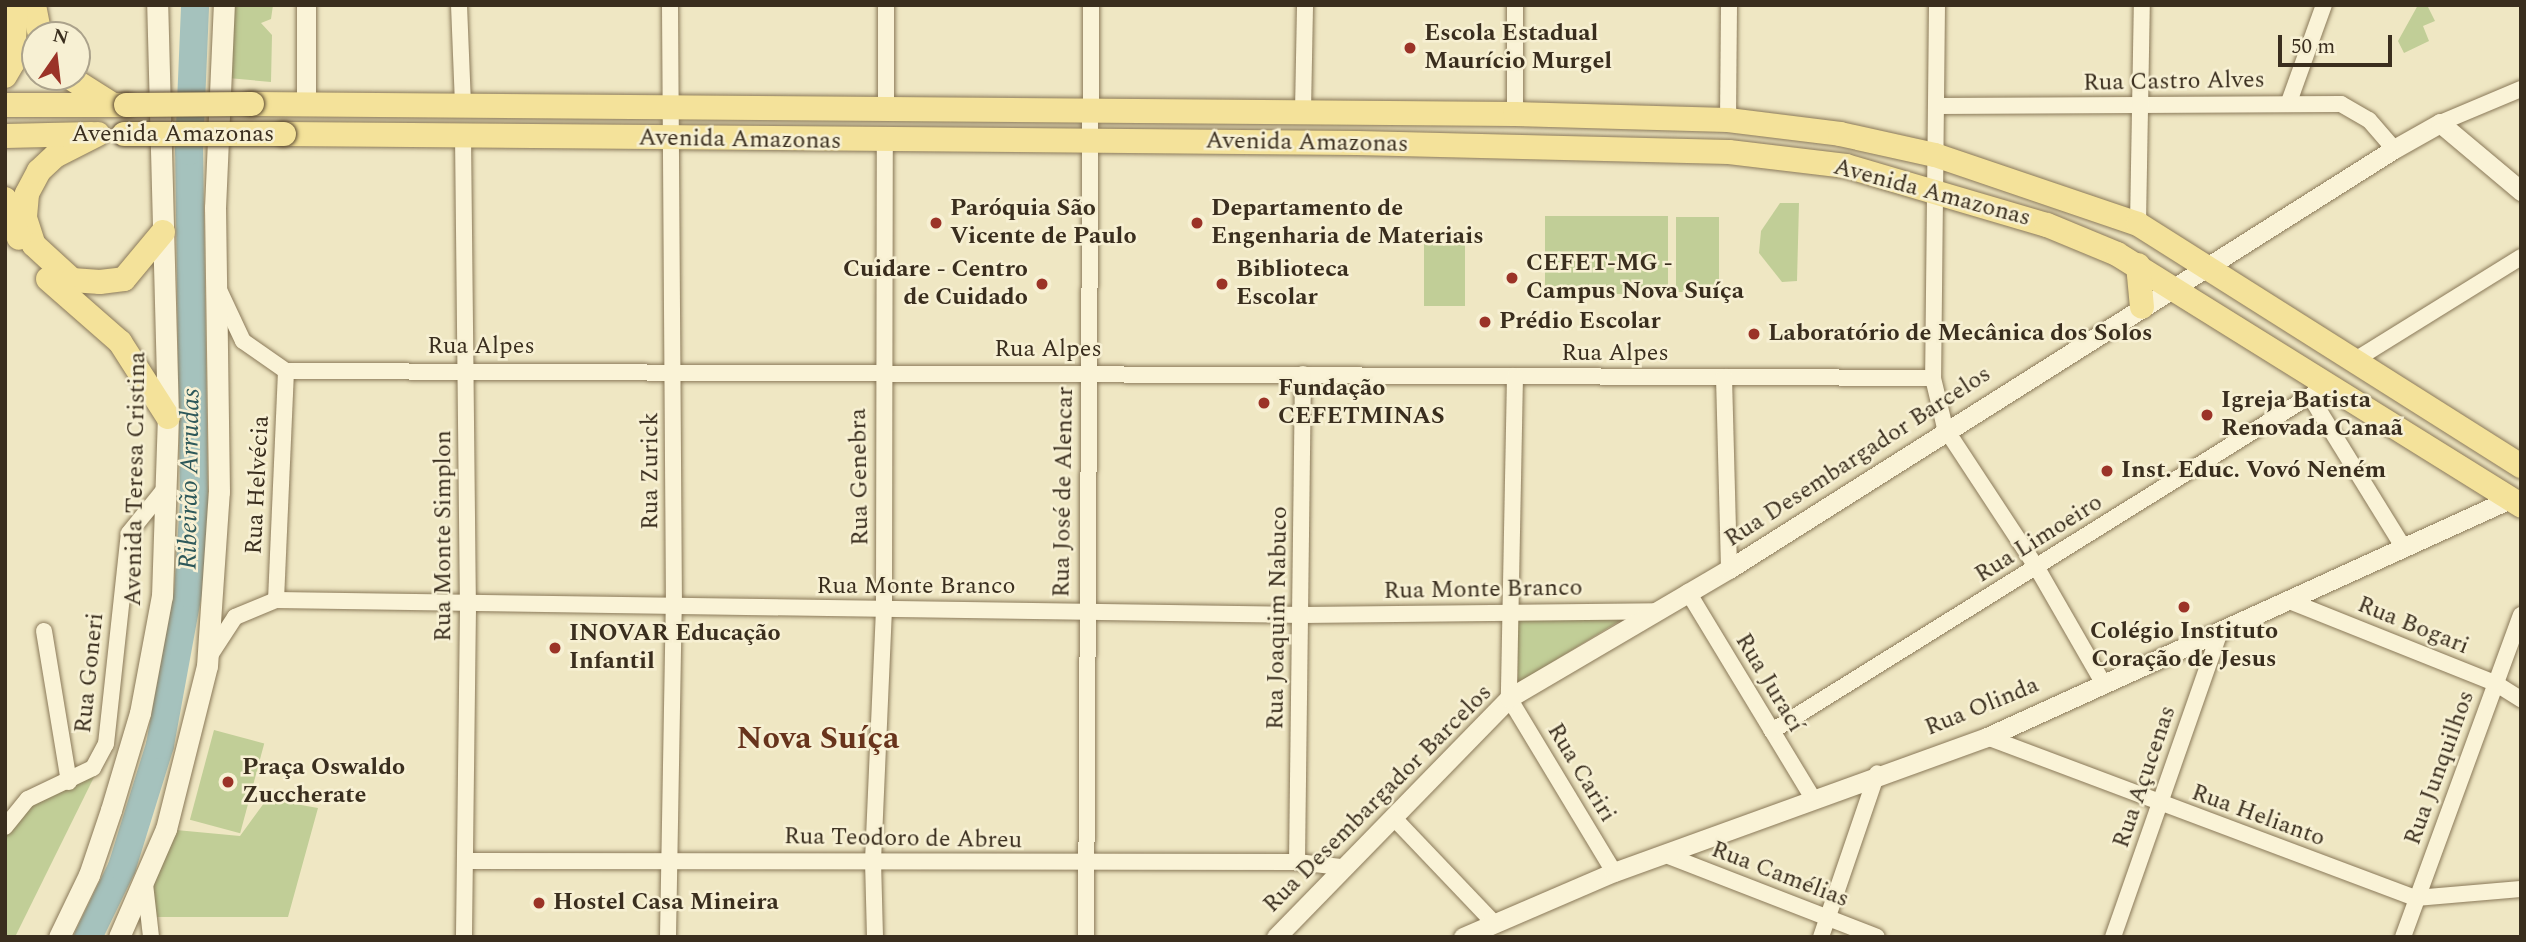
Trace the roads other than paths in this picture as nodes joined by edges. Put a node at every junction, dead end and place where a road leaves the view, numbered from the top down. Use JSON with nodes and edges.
{"nodes":[{"id":1,"x":16,"y":5,"type":"edge"},
{"id":2,"x":157,"y":5,"type":"edge"},
{"id":3,"x":225,"y":5,"type":"edge"},
{"id":4,"x":306,"y":5,"type":"edge"},
{"id":5,"x":459,"y":5,"type":"edge"},
{"id":6,"x":670,"y":5,"type":"edge"},
{"id":7,"x":886,"y":5,"type":"edge"},
{"id":8,"x":1091,"y":5,"type":"edge"},
{"id":9,"x":1305,"y":5,"type":"edge"},
{"id":10,"x":1515,"y":5,"type":"edge"},
{"id":11,"x":1729,"y":5,"type":"edge"},
{"id":12,"x":1937,"y":5,"type":"edge"},
{"id":13,"x":2142,"y":5,"type":"edge"},
{"id":14,"x":2324,"y":5,"type":"edge"},
{"id":15,"x":5,"y":76,"type":"edge"},
{"id":16,"x":91,"y":89,"type":"edge"},
{"id":17,"x":2521,"y":89,"type":"edge"},
{"id":18,"x":2289,"y":102,"type":"junction"},
{"id":19,"x":306,"y":103,"type":"junction"},
{"id":20,"x":463,"y":104,"type":"junction"},
{"id":21,"x":674,"y":104,"type":"junction"},
{"id":22,"x":5,"y":105,"type":"edge"},
{"id":23,"x":120,"y":105,"type":"junction"},
{"id":24,"x":886,"y":106,"type":"junction"},
{"id":25,"x":1937,"y":106,"type":"junction"},
{"id":26,"x":1091,"y":107,"type":"junction"},
{"id":27,"x":2142,"y":108,"type":"junction"},
{"id":28,"x":1303,"y":111,"type":"junction"},
{"id":29,"x":1515,"y":114,"type":"junction"},
{"id":30,"x":1728,"y":120,"type":"junction"},
{"id":31,"x":2440,"y":122,"type":"junction"},
{"id":32,"x":98,"y":134,"type":"junction"},
{"id":33,"x":463,"y":135,"type":"junction"},
{"id":34,"x":5,"y":136,"type":"edge"},
{"id":35,"x":674,"y":139,"type":"junction"},
{"id":36,"x":886,"y":142,"type":"junction"},
{"id":37,"x":1091,"y":142,"type":"junction"},
{"id":38,"x":2395,"y":149,"type":"junction"},
{"id":39,"x":1935,"y":155,"type":"junction"},
{"id":40,"x":1934,"y":189,"type":"junction"},
{"id":41,"x":2521,"y":191,"type":"edge"},
{"id":42,"x":5,"y":199,"type":"edge"},
{"id":43,"x":2138,"y":224,"type":"junction"},
{"id":44,"x":163,"y":232,"type":"junction"},
{"id":45,"x":12,"y":238,"type":"edge"},
{"id":46,"x":2521,"y":257,"type":"edge"},
{"id":47,"x":2138,"y":265,"type":"junction"},
{"id":48,"x":2209,"y":265,"type":"junction"},
{"id":49,"x":215,"y":276,"type":"junction"},
{"id":50,"x":2176,"y":287,"type":"junction"},
{"id":51,"x":2142,"y":307,"type":"junction"},
{"id":52,"x":2355,"y":360,"type":"junction"},
{"id":53,"x":465,"y":370,"type":"junction"},
{"id":54,"x":674,"y":370,"type":"junction"},
{"id":55,"x":286,"y":371,"type":"junction"},
{"id":56,"x":882,"y":372,"type":"junction"},
{"id":57,"x":1089,"y":372,"type":"junction"},
{"id":58,"x":1303,"y":374,"type":"junction"},
{"id":59,"x":1515,"y":376,"type":"junction"},
{"id":60,"x":1724,"y":377,"type":"junction"},
{"id":61,"x":1933,"y":378,"type":"junction"},
{"id":62,"x":2320,"y":390,"type":"junction"},
{"id":63,"x":168,"y":417,"type":"junction"},
{"id":64,"x":1945,"y":428,"type":"junction"},
{"id":65,"x":2521,"y":466,"type":"edge"},
{"id":66,"x":167,"y":486,"type":"junction"},
{"id":67,"x":2516,"y":502,"type":"edge"},
{"id":68,"x":2402,"y":545,"type":"junction"},
{"id":69,"x":2037,"y":568,"type":"junction"},
{"id":70,"x":1729,"y":569,"type":"junction"},
{"id":71,"x":1688,"y":592,"type":"junction"},
{"id":72,"x":276,"y":600,"type":"junction"},
{"id":73,"x":2287,"y":600,"type":"junction"},
{"id":74,"x":468,"y":607,"type":"junction"},
{"id":75,"x":884,"y":608,"type":"junction"},
{"id":76,"x":674,"y":609,"type":"junction"},
{"id":77,"x":1084,"y":611,"type":"junction"},
{"id":78,"x":1512,"y":611,"type":"junction"},
{"id":79,"x":1658,"y":611,"type":"junction"},
{"id":80,"x":1302,"y":615,"type":"junction"},
{"id":81,"x":2521,"y":615,"type":"edge"},
{"id":82,"x":44,"y":631,"type":"dead end"},
{"id":83,"x":2220,"y":632,"type":"junction"},
{"id":84,"x":207,"y":666,"type":"junction"},
{"id":85,"x":2102,"y":681,"type":"junction"},
{"id":86,"x":2495,"y":683,"type":"junction"},
{"id":87,"x":1509,"y":698,"type":"junction"},
{"id":88,"x":2521,"y":699,"type":"edge"},
{"id":89,"x":1772,"y":731,"type":"junction"},
{"id":90,"x":1987,"y":737,"type":"junction"},
{"id":91,"x":1877,"y":773,"type":"junction"},
{"id":92,"x":69,"y":782,"type":"junction"},
{"id":93,"x":1812,"y":797,"type":"junction"},
{"id":94,"x":2160,"y":805,"type":"junction"},
{"id":95,"x":1394,"y":817,"type":"junction"},
{"id":96,"x":5,"y":827,"type":"edge"},
{"id":97,"x":1666,"y":855,"type":"junction"},
{"id":98,"x":670,"y":860,"type":"junction"},
{"id":99,"x":465,"y":861,"type":"junction"},
{"id":100,"x":873,"y":861,"type":"junction"},
{"id":101,"x":1297,"y":862,"type":"junction"},
{"id":102,"x":1089,"y":864,"type":"junction"},
{"id":103,"x":1341,"y":867,"type":"junction"},
{"id":104,"x":1614,"y":872,"type":"junction"},
{"id":105,"x":145,"y":884,"type":"junction"},
{"id":106,"x":2521,"y":889,"type":"edge"},
{"id":107,"x":2416,"y":898,"type":"junction"},
{"id":108,"x":1828,"y":918,"type":"junction"},
{"id":109,"x":1493,"y":922,"type":"junction"},
{"id":110,"x":59,"y":937,"type":"edge"},
{"id":111,"x":119,"y":937,"type":"edge"},
{"id":112,"x":151,"y":937,"type":"edge"},
{"id":113,"x":464,"y":937,"type":"edge"},
{"id":114,"x":668,"y":937,"type":"edge"},
{"id":115,"x":875,"y":937,"type":"edge"},
{"id":116,"x":1086,"y":937,"type":"edge"},
{"id":117,"x":1276,"y":937,"type":"edge"},
{"id":118,"x":1462,"y":937,"type":"edge"},
{"id":119,"x":1821,"y":937,"type":"edge"},
{"id":120,"x":1877,"y":937,"type":"edge"},
{"id":121,"x":2113,"y":937,"type":"edge"},
{"id":122,"x":2403,"y":937,"type":"edge"}],
"edges":[{"from":1,"to":15,"type":"main road"},
{"from":2,"to":44,"type":"main road","name":"Avenida Teresa Cristina"},
{"from":3,"to":49,"type":"main road"},
{"from":4,"to":19,"type":"street"},
{"from":5,"to":20,"type":"street"},
{"from":6,"to":21,"type":"street","name":"Rua Zurick"},
{"from":7,"to":24,"type":"street"},
{"from":8,"to":26,"type":"street","name":"Rua José de Alencar"},
{"from":9,"to":28,"type":"street"},
{"from":10,"to":29,"type":"street"},
{"from":11,"to":30,"type":"street"},
{"from":12,"to":25,"type":"street"},
{"from":13,"to":27,"type":"street"},
{"from":14,"to":18,"type":"street"},
{"from":16,"to":23,"type":"main road"},
{"from":17,"to":31,"type":"street","name":"Rua Desembargador Barcelos"},
{"from":18,"to":27,"type":"street","name":"Rua Castro Alves"},
{"from":18,"to":38,"type":"street","name":"Rua Castro Alves"},
{"from":19,"to":20,"type":"main road","name":"Avenida Amazonas"},
{"from":19,"to":23,"type":"main road","name":"Avenida Amazonas","bridge":true},
{"from":20,"to":21,"type":"main road","name":"Avenida Amazonas"},
{"from":21,"to":24,"type":"main road","name":"Avenida Amazonas"},
{"from":21,"to":35,"type":"street","name":"Rua Zurick"},
{"from":22,"to":23,"type":"main road","name":"Avenida Amazonas"},
{"from":24,"to":26,"type":"main road","name":"Avenida Amazonas"},
{"from":25,"to":27,"type":"street","name":"Rua Castro Alves"},
{"from":25,"to":39,"type":"street"},
{"from":26,"to":28,"type":"main road","name":"Avenida Amazonas"},
{"from":26,"to":37,"type":"street","name":"Rua José de Alencar"},
{"from":27,"to":43,"type":"street"},
{"from":28,"to":29,"type":"main road","name":"Avenida Amazonas"},
{"from":29,"to":30,"type":"main road","name":"Avenida Amazonas"},
{"from":30,"to":39,"type":"main road","name":"Avenida Amazonas"},
{"from":31,"to":38,"type":"street","name":"Rua Desembargador Barcelos"},
{"from":31,"to":41,"type":"street"},
{"from":32,"to":33,"type":"main road","name":"Avenida Amazonas","bridge":true},
{"from":32,"to":34,"type":"main road","name":"Avenida Amazonas"},
{"from":32,"to":44,"type":"main road"},
{"from":33,"to":35,"type":"main road","name":"Avenida Amazonas"},
{"from":33,"to":53,"type":"street","name":"Rua Monte Simplon"},
{"from":35,"to":36,"type":"main road","name":"Avenida Amazonas"},
{"from":35,"to":54,"type":"street","name":"Rua Zurick"},
{"from":36,"to":37,"type":"main road","name":"Avenida Amazonas"},
{"from":36,"to":56,"type":"street","name":"Rua Genebra"},
{"from":37,"to":40,"type":"main road","name":"Avenida Amazonas"},
{"from":37,"to":57,"type":"street","name":"Rua José de Alencar"},
{"from":38,"to":48,"type":"street","name":"Rua Desembargador Barcelos"},
{"from":39,"to":40,"type":"street"},
{"from":39,"to":43,"type":"main road","name":"Avenida Amazonas"},
{"from":40,"to":47,"type":"main road","name":"Avenida Amazonas"},
{"from":40,"to":61,"type":"street"},
{"from":42,"to":45,"type":"main road"},
{"from":43,"to":48,"type":"main road","name":"Avenida Amazonas"},
{"from":44,"to":63,"type":"main road","name":"Avenida Teresa Cristina"},
{"from":45,"to":63,"type":"main road"},
{"from":46,"to":52,"type":"street"},
{"from":47,"to":50,"type":"main road","name":"Avenida Amazonas"},
{"from":47,"to":51,"type":"main road"},
{"from":48,"to":50,"type":"street","name":"Rua Desembargador Barcelos"},
{"from":48,"to":52,"type":"main road","name":"Avenida Amazonas"},
{"from":49,"to":55,"type":"street"},
{"from":49,"to":84,"type":"main road"},
{"from":50,"to":51,"type":"street","name":"Rua Desembargador Barcelos"},
{"from":50,"to":62,"type":"main road","name":"Avenida Amazonas"},
{"from":51,"to":64,"type":"street","name":"Rua Desembargador Barcelos"},
{"from":52,"to":65,"type":"main road","name":"Avenida Amazonas"},
{"from":53,"to":54,"type":"street","name":"Rua Alpes"},
{"from":53,"to":55,"type":"street","name":"Rua Alpes"},
{"from":53,"to":74,"type":"street","name":"Rua Monte Simplon"},
{"from":54,"to":56,"type":"street","name":"Rua Alpes"},
{"from":54,"to":76,"type":"street","name":"Rua Zurick"},
{"from":55,"to":72,"type":"street","name":"Rua Helvécia"},
{"from":56,"to":57,"type":"street","name":"Rua Alpes"},
{"from":56,"to":75,"type":"street","name":"Rua Genebra"},
{"from":57,"to":58,"type":"street","name":"Rua Alpes"},
{"from":57,"to":77,"type":"street","name":"Rua José de Alencar"},
{"from":58,"to":59,"type":"street","name":"Rua Alpes"},
{"from":58,"to":80,"type":"street","name":"Rua Joaquim Nabuco"},
{"from":59,"to":60,"type":"street","name":"Rua Alpes"},
{"from":59,"to":78,"type":"street"},
{"from":60,"to":61,"type":"street","name":"Rua Alpes"},
{"from":60,"to":70,"type":"street"},
{"from":61,"to":64,"type":"street"},
{"from":62,"to":67,"type":"main road","name":"Avenida Amazonas"},
{"from":62,"to":68,"type":"street"},
{"from":62,"to":69,"type":"street","name":"Rua Limoeiro"},
{"from":63,"to":66,"type":"main road","name":"Avenida Teresa Cristina"},
{"from":64,"to":69,"type":"street"},
{"from":64,"to":70,"type":"street","name":"Rua Desembargador Barcelos"},
{"from":66,"to":92,"type":"street","name":"Rua Goneri"},
{"from":66,"to":110,"type":"main road","name":"Avenida Teresa Cristina"},
{"from":67,"to":68,"type":"street","name":"Rua Olinda"},
{"from":68,"to":73,"type":"street","name":"Rua Olinda"},
{"from":69,"to":85,"type":"street"},
{"from":69,"to":89,"type":"street","name":"Rua Limoeiro"},
{"from":70,"to":71,"type":"street","name":"Rua Desembargador Barcelos"},
{"from":71,"to":79,"type":"street","name":"Rua Desembargador Barcelos"},
{"from":71,"to":89,"type":"street","name":"Rua Jurací"},
{"from":72,"to":74,"type":"street","name":"Rua Monte Branco"},
{"from":72,"to":84,"type":"street","name":"Rua Monte Branco"},
{"from":73,"to":83,"type":"street","name":"Rua Olinda"},
{"from":73,"to":86,"type":"street","name":"Rua Bogari"},
{"from":74,"to":76,"type":"street","name":"Rua Monte Branco"},
{"from":74,"to":99,"type":"street","name":"Rua Monte Simplon"},
{"from":75,"to":76,"type":"street","name":"Rua Monte Branco"},
{"from":75,"to":77,"type":"street","name":"Rua Monte Branco"},
{"from":75,"to":100,"type":"street","name":"Rua Genebra"},
{"from":76,"to":98,"type":"street","name":"Rua Zurick"},
{"from":77,"to":80,"type":"street","name":"Rua Monte Branco"},
{"from":77,"to":102,"type":"street","name":"Rua José de Alencar"},
{"from":78,"to":79,"type":"street","name":"Rua Monte Branco"},
{"from":78,"to":80,"type":"street","name":"Rua Monte Branco"},
{"from":78,"to":87,"type":"street"},
{"from":79,"to":87,"type":"street","name":"Rua Desembargador Barcelos"},
{"from":80,"to":101,"type":"street","name":"Rua Joaquim Nabuco"},
{"from":81,"to":86,"type":"street","name":"Rua Junquilhos"},
{"from":82,"to":92,"type":"street"},
{"from":83,"to":85,"type":"street","name":"Rua Olinda"},
{"from":83,"to":94,"type":"street","name":"Rua Açucenas"},
{"from":84,"to":105,"type":"main road"},
{"from":85,"to":90,"type":"street","name":"Rua Olinda"},
{"from":86,"to":88,"type":"street","name":"Rua Bogari"},
{"from":86,"to":107,"type":"street","name":"Rua Junquilhos"},
{"from":87,"to":95,"type":"street","name":"Rua Desembargador Barcelos"},
{"from":87,"to":104,"type":"street","name":"Rua Cariri"},
{"from":89,"to":93,"type":"street","name":"Rua Jurací"},
{"from":90,"to":91,"type":"street","name":"Rua Olinda"},
{"from":90,"to":94,"type":"street","name":"Rua Helianto"},
{"from":91,"to":93,"type":"street","name":"Rua Olinda"},
{"from":91,"to":108,"type":"street"},
{"from":92,"to":96,"type":"street","name":"Rua Goneri"},
{"from":93,"to":97,"type":"street","name":"Rua Olinda"},
{"from":94,"to":107,"type":"street","name":"Rua Helianto"},
{"from":94,"to":121,"type":"street","name":"Rua Açucenas"},
{"from":95,"to":103,"type":"street","name":"Rua Desembargador Barcelos"},
{"from":95,"to":109,"type":"street"},
{"from":97,"to":104,"type":"street","name":"Rua Olinda"},
{"from":97,"to":108,"type":"street","name":"Rua Camélias"},
{"from":98,"to":99,"type":"street","name":"Rua Teodoro de Abreu"},
{"from":98,"to":100,"type":"street","name":"Rua Teodoro de Abreu"},
{"from":98,"to":114,"type":"street","name":"Rua Zurick"},
{"from":99,"to":113,"type":"street","name":"Rua Monte Simplon"},
{"from":100,"to":102,"type":"street","name":"Rua Teodoro de Abreu"},
{"from":100,"to":115,"type":"street","name":"Rua Genebra"},
{"from":101,"to":102,"type":"street","name":"Rua Teodoro de Abreu"},
{"from":101,"to":103,"type":"street","name":"Rua Teodoro de Abreu"},
{"from":102,"to":116,"type":"street","name":"Rua José de Alencar"},
{"from":103,"to":117,"type":"street","name":"Rua Desembargador Barcelos"},
{"from":104,"to":109,"type":"street","name":"Rua Olinda"},
{"from":105,"to":111,"type":"main road"},
{"from":105,"to":112,"type":"street"},
{"from":106,"to":107,"type":"street","name":"Rua Helianto"},
{"from":107,"to":122,"type":"street","name":"Rua Junquilhos"},
{"from":108,"to":119,"type":"street"},
{"from":108,"to":120,"type":"street","name":"Rua Camélias"},
{"from":109,"to":118,"type":"street","name":"Rua Olinda"}]}
